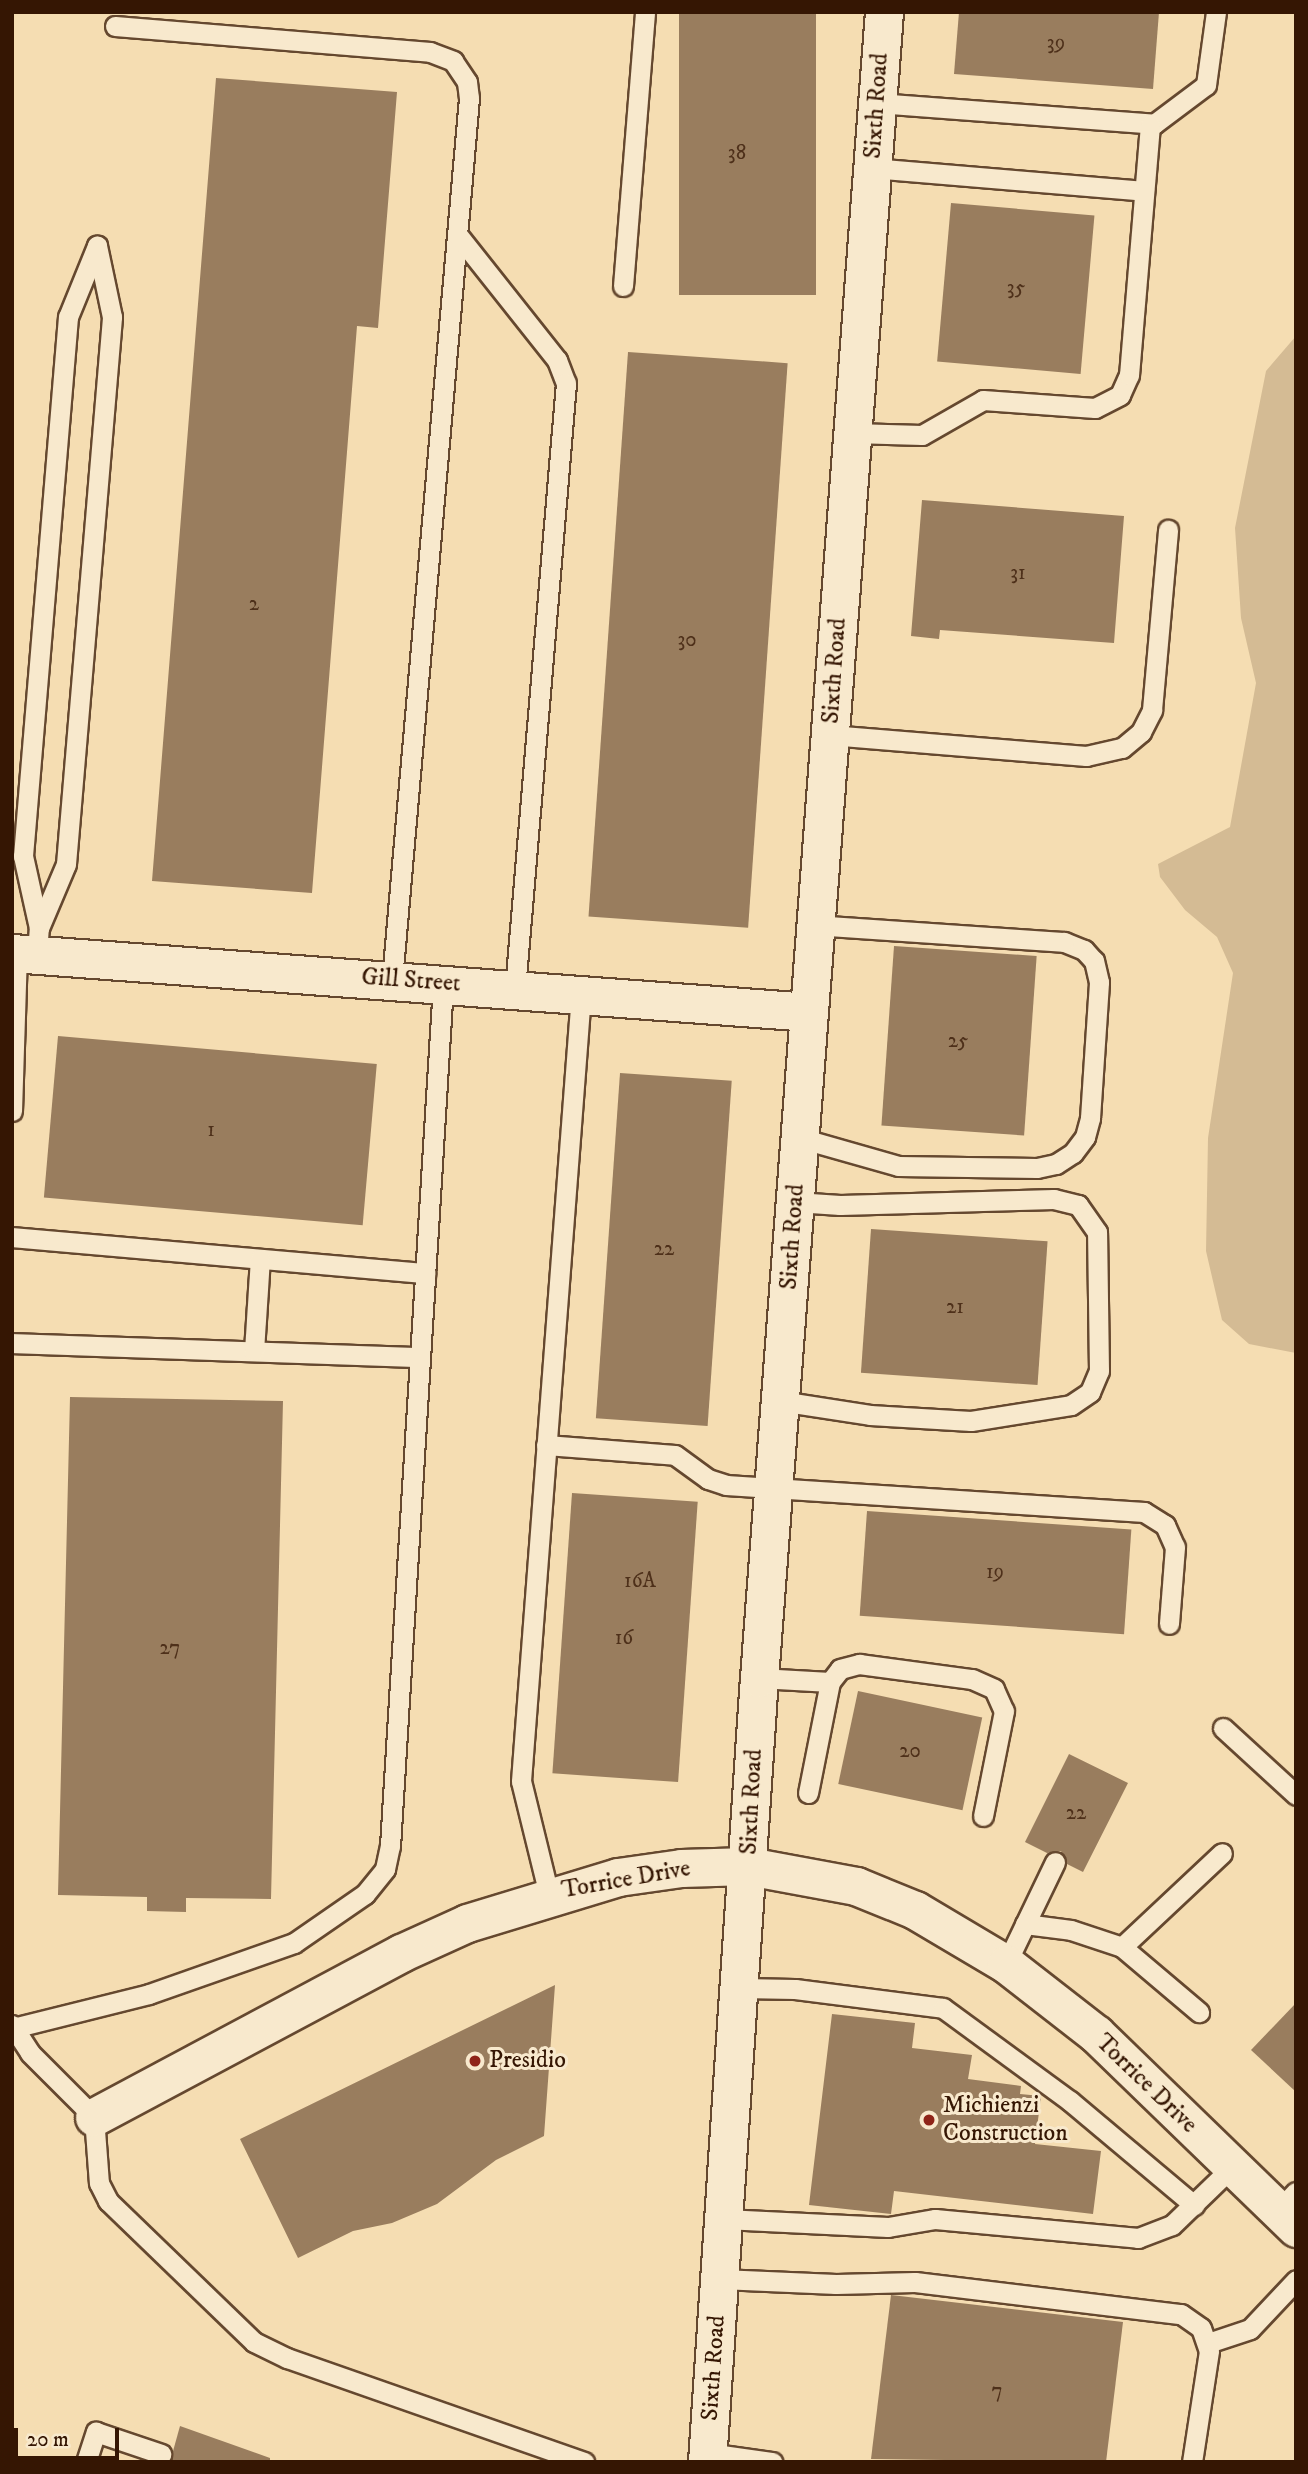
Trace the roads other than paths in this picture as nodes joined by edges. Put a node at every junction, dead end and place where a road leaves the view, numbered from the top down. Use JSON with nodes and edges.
{"nodes":[{"id":1,"x":645,"y":12,"type":"edge"},
{"id":2,"x":884,"y":12,"type":"edge"},
{"id":3,"x":1216,"y":12,"type":"edge"},
{"id":4,"x":115,"y":26,"type":"dead end"},
{"id":5,"x":877,"y":103,"type":"junction"},
{"id":6,"x":1150,"y":125,"type":"junction"},
{"id":7,"x":872,"y":169,"type":"junction"},
{"id":8,"x":1144,"y":191,"type":"junction"},
{"id":9,"x":457,"y":234,"type":"junction"},
{"id":10,"x":623,"y":286,"type":"dead end"},
{"id":11,"x":852,"y":433,"type":"junction"},
{"id":12,"x":1168,"y":530,"type":"dead end"},
{"id":13,"x":830,"y":735,"type":"junction"},
{"id":14,"x":816,"y":925,"type":"junction"},
{"id":15,"x":27,"y":947,"type":"edge"},
{"id":16,"x":392,"y":980,"type":"junction"},
{"id":17,"x":443,"y":984,"type":"junction"},
{"id":18,"x":515,"y":989,"type":"junction"},
{"id":19,"x":582,"y":994,"type":"junction"},
{"id":20,"x":809,"y":1012,"type":"junction"},
{"id":21,"x":12,"y":1111,"type":"edge"},
{"id":22,"x":800,"y":1138,"type":"junction"},
{"id":23,"x":795,"y":1202,"type":"junction"},
{"id":24,"x":12,"y":1237,"type":"edge"},
{"id":25,"x":260,"y":1259,"type":"junction"},
{"id":26,"x":425,"y":1273,"type":"junction"},
{"id":27,"x":12,"y":1343,"type":"edge"},
{"id":28,"x":254,"y":1351,"type":"junction"},
{"id":29,"x":420,"y":1357,"type":"junction"},
{"id":30,"x":780,"y":1401,"type":"junction"},
{"id":31,"x":547,"y":1445,"type":"junction"},
{"id":32,"x":774,"y":1488,"type":"junction"},
{"id":33,"x":1169,"y":1624,"type":"dead end"},
{"id":34,"x":759,"y":1678,"type":"junction"},
{"id":35,"x":830,"y":1682,"type":"junction"},
{"id":36,"x":1223,"y":1728,"type":"dead end"},
{"id":37,"x":808,"y":1793,"type":"dead end"},
{"id":38,"x":1296,"y":1795,"type":"edge"},
{"id":39,"x":983,"y":1816,"type":"dead end"},
{"id":40,"x":1222,"y":1853,"type":"dead end"},
{"id":41,"x":1055,"y":1862,"type":"dead end"},
{"id":42,"x":748,"y":1866,"type":"junction"},
{"id":43,"x":549,"y":1895,"type":"junction"},
{"id":44,"x":1025,"y":1924,"type":"junction"},
{"id":45,"x":1122,"y":1947,"type":"junction"},
{"id":46,"x":1006,"y":1964,"type":"junction"},
{"id":47,"x":740,"y":1988,"type":"junction"},
{"id":48,"x":1199,"y":2012,"type":"dead end"},
{"id":49,"x":13,"y":2027,"type":"edge"},
{"id":50,"x":94,"y":2117,"type":"junction"},
{"id":51,"x":1232,"y":2167,"type":"junction"},
{"id":52,"x":1194,"y":2205,"type":"junction"},
{"id":53,"x":1290,"y":2210,"type":"edge"},
{"id":54,"x":724,"y":2219,"type":"junction"},
{"id":55,"x":720,"y":2279,"type":"junction"},
{"id":56,"x":1296,"y":2280,"type":"edge"},
{"id":57,"x":1208,"y":2343,"type":"junction"},
{"id":58,"x":161,"y":2454,"type":"dead end"},
{"id":59,"x":708,"y":2457,"type":"edge"},
{"id":60,"x":86,"y":2462,"type":"edge"},
{"id":61,"x":584,"y":2462,"type":"edge"},
{"id":62,"x":772,"y":2462,"type":"edge"},
{"id":63,"x":1192,"y":2462,"type":"edge"}],
"edges":[{"from":1,"to":10,"type":"lane"},
{"from":2,"to":5,"type":"street","name":"Sixth Road"},
{"from":3,"to":6,"type":"lane"},
{"from":4,"to":9,"type":"lane"},
{"from":5,"to":6,"type":"lane"},
{"from":5,"to":7,"type":"street","name":"Sixth Road"},
{"from":6,"to":8,"type":"lane"},
{"from":7,"to":8,"type":"lane"},
{"from":7,"to":11,"type":"street","name":"Sixth Road"},
{"from":8,"to":11,"type":"lane"},
{"from":9,"to":16,"type":"lane"},
{"from":9,"to":18,"type":"lane"},
{"from":11,"to":13,"type":"street","name":"Sixth Road"},
{"from":12,"to":13,"type":"lane"},
{"from":13,"to":14,"type":"street","name":"Sixth Road"},
{"from":14,"to":20,"type":"street","name":"Sixth Road"},
{"from":14,"to":22,"type":"lane"},
{"from":15,"to":15,"type":"lane"},
{"from":15,"to":16,"type":"street","name":"Gill Street"},
{"from":15,"to":21,"type":"lane"},
{"from":16,"to":17,"type":"street","name":"Gill Street"},
{"from":17,"to":18,"type":"street","name":"Gill Street"},
{"from":17,"to":26,"type":"lane"},
{"from":18,"to":19,"type":"street","name":"Gill Street"},
{"from":19,"to":20,"type":"street","name":"Gill Street"},
{"from":19,"to":31,"type":"lane"},
{"from":20,"to":22,"type":"street","name":"Sixth Road"},
{"from":22,"to":23,"type":"street","name":"Sixth Road"},
{"from":23,"to":30,"type":"street","name":"Sixth Road"},
{"from":23,"to":30,"type":"lane"},
{"from":24,"to":25,"type":"lane"},
{"from":25,"to":26,"type":"lane"},
{"from":25,"to":28,"type":"lane"},
{"from":26,"to":29,"type":"lane"},
{"from":27,"to":28,"type":"lane"},
{"from":28,"to":29,"type":"lane"},
{"from":29,"to":49,"type":"lane"},
{"from":30,"to":32,"type":"street","name":"Sixth Road"},
{"from":31,"to":32,"type":"lane"},
{"from":31,"to":43,"type":"lane"},
{"from":32,"to":33,"type":"lane"},
{"from":32,"to":34,"type":"street","name":"Sixth Road"},
{"from":34,"to":35,"type":"lane"},
{"from":34,"to":42,"type":"street","name":"Sixth Road"},
{"from":35,"to":37,"type":"lane"},
{"from":35,"to":39,"type":"lane"},
{"from":36,"to":38,"type":"lane"},
{"from":40,"to":45,"type":"lane"},
{"from":41,"to":44,"type":"lane"},
{"from":42,"to":43,"type":"street","name":"Torrice Drive"},
{"from":42,"to":46,"type":"street","name":"Torrice Drive"},
{"from":42,"to":47,"type":"street","name":"Sixth Road"},
{"from":43,"to":50,"type":"street","name":"Torrice Drive"},
{"from":44,"to":45,"type":"lane"},
{"from":44,"to":46,"type":"lane"},
{"from":45,"to":48,"type":"lane"},
{"from":46,"to":51,"type":"street","name":"Torrice Drive"},
{"from":47,"to":52,"type":"lane"},
{"from":47,"to":54,"type":"street","name":"Sixth Road"},
{"from":49,"to":50,"type":"lane"},
{"from":50,"to":61,"type":"lane"},
{"from":51,"to":52,"type":"lane"},
{"from":51,"to":53,"type":"street","name":"Torrice Drive"},
{"from":52,"to":54,"type":"lane"},
{"from":54,"to":55,"type":"street","name":"Sixth Road"},
{"from":55,"to":57,"type":"lane"},
{"from":55,"to":59,"type":"street","name":"Sixth Road"},
{"from":56,"to":57,"type":"lane"},
{"from":57,"to":63,"type":"lane"},
{"from":58,"to":60,"type":"lane"},
{"from":59,"to":62,"type":"lane"}]}
